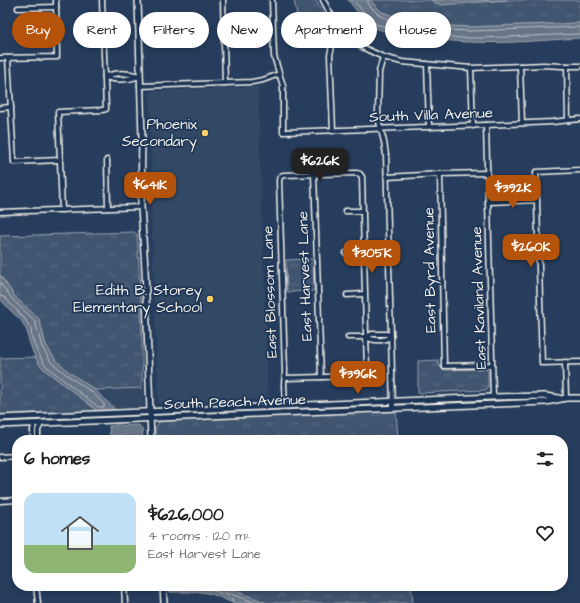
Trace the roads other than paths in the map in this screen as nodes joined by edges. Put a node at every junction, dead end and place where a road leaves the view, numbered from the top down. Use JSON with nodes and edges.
{"nodes":[{"id":1,"x":56,"y":0,"type":"edge"},
{"id":2,"x":102,"y":0,"type":"edge"},
{"id":3,"x":138,"y":0,"type":"edge"},
{"id":4,"x":223,"y":0,"type":"edge"},
{"id":5,"x":272,"y":0,"type":"edge"},
{"id":6,"x":323,"y":0,"type":"edge"},
{"id":7,"x":18,"y":8,"type":"dead end"},
{"id":8,"x":56,"y":8,"type":"junction"},
{"id":9,"x":329,"y":12,"type":"edge"},
{"id":10,"x":332,"y":48,"type":"edge"},
{"id":11,"x":364,"y":48,"type":"edge"},
{"id":12,"x":383,"y":57,"type":"junction"},
{"id":13,"x":0,"y":58,"type":"edge"},
{"id":14,"x":8,"y":58,"type":"junction"},
{"id":15,"x":427,"y":64,"type":"junction"},
{"id":16,"x":520,"y":66,"type":"junction"},
{"id":17,"x":567,"y":66,"type":"junction"},
{"id":18,"x":580,"y":66,"type":"edge"},
{"id":19,"x":471,"y":68,"type":"junction"},
{"id":20,"x":279,"y":74,"type":"junction"},
{"id":21,"x":140,"y":76,"type":"junction"},
{"id":22,"x":105,"y":77,"type":"junction"},
{"id":23,"x":225,"y":83,"type":"junction"},
{"id":24,"x":140,"y":86,"type":"junction"},
{"id":25,"x":11,"y":107,"type":"junction"},
{"id":26,"x":0,"y":108,"type":"edge"},
{"id":27,"x":580,"y":119,"type":"edge"},
{"id":28,"x":568,"y":120,"type":"junction"},
{"id":29,"x":522,"y":123,"type":"junction"},
{"id":30,"x":473,"y":126,"type":"junction"},
{"id":31,"x":486,"y":126,"type":"junction"},
{"id":32,"x":429,"y":127,"type":"junction"},
{"id":33,"x":381,"y":129,"type":"junction"},
{"id":34,"x":333,"y":131,"type":"junction"},
{"id":35,"x":60,"y":160,"type":"junction"},
{"id":36,"x":107,"y":160,"type":"dead end"},
{"id":37,"x":580,"y":170,"type":"edge"},
{"id":38,"x":488,"y":173,"type":"junction"},
{"id":39,"x":314,"y":174,"type":"junction"},
{"id":40,"x":440,"y":174,"type":"junction"},
{"id":41,"x":387,"y":177,"type":"junction"},
{"id":42,"x":279,"y":178,"type":"junction"},
{"id":43,"x":272,"y":180,"type":"dead end"},
{"id":44,"x":537,"y":200,"type":"junction"},
{"id":45,"x":488,"y":202,"type":"junction"},
{"id":46,"x":141,"y":207,"type":"junction"},
{"id":47,"x":108,"y":208,"type":"junction"},
{"id":48,"x":62,"y":210,"type":"junction"},
{"id":49,"x":345,"y":211,"type":"dead end"},
{"id":50,"x":363,"y":211,"type":"junction"},
{"id":51,"x":0,"y":212,"type":"edge"},
{"id":52,"x":346,"y":253,"type":"dead end"},
{"id":53,"x":364,"y":253,"type":"junction"},
{"id":54,"x":364,"y":294,"type":"junction"},
{"id":55,"x":347,"y":295,"type":"dead end"},
{"id":56,"x":380,"y":334,"type":"junction"},
{"id":57,"x":391,"y":336,"type":"junction"},
{"id":58,"x":348,"y":337,"type":"dead end"},
{"id":59,"x":366,"y":337,"type":"junction"},
{"id":60,"x":380,"y":340,"type":"junction"},
{"id":61,"x":565,"y":362,"type":"junction"},
{"id":62,"x":580,"y":362,"type":"edge"},
{"id":63,"x":492,"y":365,"type":"junction"},
{"id":64,"x":320,"y":377,"type":"junction"},
{"id":65,"x":285,"y":378,"type":"junction"},
{"id":66,"x":493,"y":397,"type":"junction"},
{"id":67,"x":566,"y":398,"type":"junction"},
{"id":68,"x":580,"y":398,"type":"edge"},
{"id":69,"x":393,"y":402,"type":"junction"},
{"id":70,"x":285,"y":406,"type":"junction"},
{"id":71,"x":261,"y":407,"type":"junction"},
{"id":72,"x":393,"y":408,"type":"junction"},
{"id":73,"x":149,"y":415,"type":"junction"},
{"id":74,"x":213,"y":415,"type":"junction"},
{"id":75,"x":76,"y":416,"type":"junction"},
{"id":76,"x":0,"y":418,"type":"edge"},
{"id":77,"x":34,"y":424,"type":"junction"},
{"id":78,"x":40,"y":424,"type":"junction"},
{"id":79,"x":0,"y":425,"type":"edge"},
{"id":80,"x":32,"y":435,"type":"edge"},
{"id":81,"x":38,"y":435,"type":"edge"},
{"id":82,"x":151,"y":435,"type":"edge"},
{"id":83,"x":12,"y":456,"type":"edge"},
{"id":84,"x":0,"y":457,"type":"edge"},
{"id":85,"x":12,"y":500,"type":"edge"},
{"id":86,"x":0,"y":501,"type":"edge"},
{"id":87,"x":37,"y":591,"type":"edge"},
{"id":88,"x":125,"y":591,"type":"edge"},
{"id":89,"x":163,"y":591,"type":"edge"},
{"id":90,"x":38,"y":603,"type":"edge"},
{"id":91,"x":126,"y":603,"type":"edge"},
{"id":92,"x":164,"y":603,"type":"edge"}],
"edges":[{"from":1,"to":8,"type":"street"},
{"from":2,"to":22,"type":"street"},
{"from":3,"to":21,"type":"street"},
{"from":4,"to":23,"type":"street"},
{"from":5,"to":20,"type":"street"},
{"from":6,"to":9,"type":"street"},
{"from":7,"to":8,"type":"street"},
{"from":8,"to":14,"type":"street"},
{"from":10,"to":34,"type":"street"},
{"from":11,"to":12,"type":"street"},
{"from":12,"to":15,"type":"street"},
{"from":12,"to":33,"type":"street"},
{"from":13,"to":14,"type":"street"},
{"from":14,"to":25,"type":"street"},
{"from":15,"to":19,"type":"street"},
{"from":15,"to":32,"type":"street"},
{"from":16,"to":17,"type":"street"},
{"from":16,"to":19,"type":"street"},
{"from":16,"to":29,"type":"street"},
{"from":17,"to":18,"type":"street"},
{"from":17,"to":28,"type":"street"},
{"from":19,"to":30,"type":"street"},
{"from":20,"to":23,"type":"street"},
{"from":20,"to":34,"type":"street","name":"South Villa Avenue"},
{"from":21,"to":22,"type":"street"},
{"from":21,"to":24,"type":"street"},
{"from":22,"to":35,"type":"street"},
{"from":23,"to":24,"type":"street"},
{"from":24,"to":46,"type":"street"},
{"from":25,"to":26,"type":"street"},
{"from":25,"to":35,"type":"street"},
{"from":27,"to":28,"type":"street","name":"South Villa Avenue"},
{"from":28,"to":29,"type":"street","name":"South Villa Avenue"},
{"from":29,"to":31,"type":"street","name":"South Villa Avenue"},
{"from":30,"to":31,"type":"street","name":"South Villa Avenue"},
{"from":30,"to":32,"type":"street","name":"South Villa Avenue"},
{"from":31,"to":38,"type":"street","name":"East Kaviland Avenue"},
{"from":32,"to":33,"type":"street","name":"South Villa Avenue"},
{"from":33,"to":34,"type":"street","name":"South Villa Avenue"},
{"from":33,"to":41,"type":"street"},
{"from":35,"to":48,"type":"street"},
{"from":36,"to":47,"type":"street"},
{"from":37,"to":44,"type":"street"},
{"from":38,"to":40,"type":"street"},
{"from":38,"to":45,"type":"street","name":"East Kaviland Avenue"},
{"from":39,"to":42,"type":"street"},
{"from":39,"to":50,"type":"street"},
{"from":39,"to":64,"type":"street","name":"East Harvest Lane"},
{"from":40,"to":41,"type":"street"},
{"from":40,"to":63,"type":"street","name":"East Byrd Avenue"},
{"from":41,"to":57,"type":"street"},
{"from":42,"to":43,"type":"street"},
{"from":42,"to":65,"type":"street","name":"East Blossom Lane"},
{"from":44,"to":45,"type":"street"},
{"from":44,"to":61,"type":"street"},
{"from":45,"to":63,"type":"street","name":"East Kaviland Avenue"},
{"from":46,"to":47,"type":"street"},
{"from":46,"to":73,"type":"street"},
{"from":47,"to":48,"type":"street"},
{"from":48,"to":51,"type":"street"},
{"from":49,"to":50,"type":"street"},
{"from":50,"to":53,"type":"street"},
{"from":52,"to":53,"type":"street"},
{"from":53,"to":54,"type":"street"},
{"from":54,"to":55,"type":"street"},
{"from":54,"to":59,"type":"street"},
{"from":56,"to":57,"type":"street"},
{"from":56,"to":59,"type":"street"},
{"from":56,"to":60,"type":"street"},
{"from":57,"to":60,"type":"street"},
{"from":57,"to":69,"type":"street"},
{"from":58,"to":59,"type":"street"},
{"from":59,"to":60,"type":"street"},
{"from":59,"to":64,"type":"street"},
{"from":61,"to":62,"type":"street"},
{"from":61,"to":67,"type":"street"},
{"from":63,"to":66,"type":"street","name":"East Kaviland Avenue"},
{"from":64,"to":65,"type":"street"},
{"from":65,"to":70,"type":"street","name":"East Blossom Lane"},
{"from":66,"to":67,"type":"street","name":"South Peach Avenue"},
{"from":66,"to":69,"type":"street","name":"South Peach Avenue"},
{"from":67,"to":68,"type":"street","name":"South Peach Avenue"},
{"from":67,"to":72,"type":"street","name":"South Peach Avenue"},
{"from":69,"to":70,"type":"street","name":"South Peach Avenue"},
{"from":69,"to":72,"type":"street"},
{"from":70,"to":71,"type":"street","name":"South Peach Avenue"},
{"from":71,"to":73,"type":"street","name":"South Peach Avenue"},
{"from":71,"to":74,"type":"street"},
{"from":72,"to":74,"type":"street","name":"South Peach Avenue"},
{"from":73,"to":74,"type":"street","name":"South Peach Avenue"},
{"from":73,"to":75,"type":"street","name":"South Peach Avenue"},
{"from":73,"to":78,"type":"street","name":"South Peach Avenue"},
{"from":73,"to":82,"type":"street"},
{"from":75,"to":76,"type":"street","name":"South Peach Avenue"},
{"from":75,"to":77,"type":"street"},
{"from":77,"to":78,"type":"street","name":"South Peach Avenue"},
{"from":77,"to":79,"type":"street","name":"South Peach Avenue"},
{"from":77,"to":80,"type":"street"},
{"from":78,"to":81,"type":"street"},
{"from":83,"to":84,"type":"street"},
{"from":85,"to":86,"type":"street"},
{"from":87,"to":90,"type":"street"},
{"from":88,"to":91,"type":"street"},
{"from":89,"to":92,"type":"street"}]}
